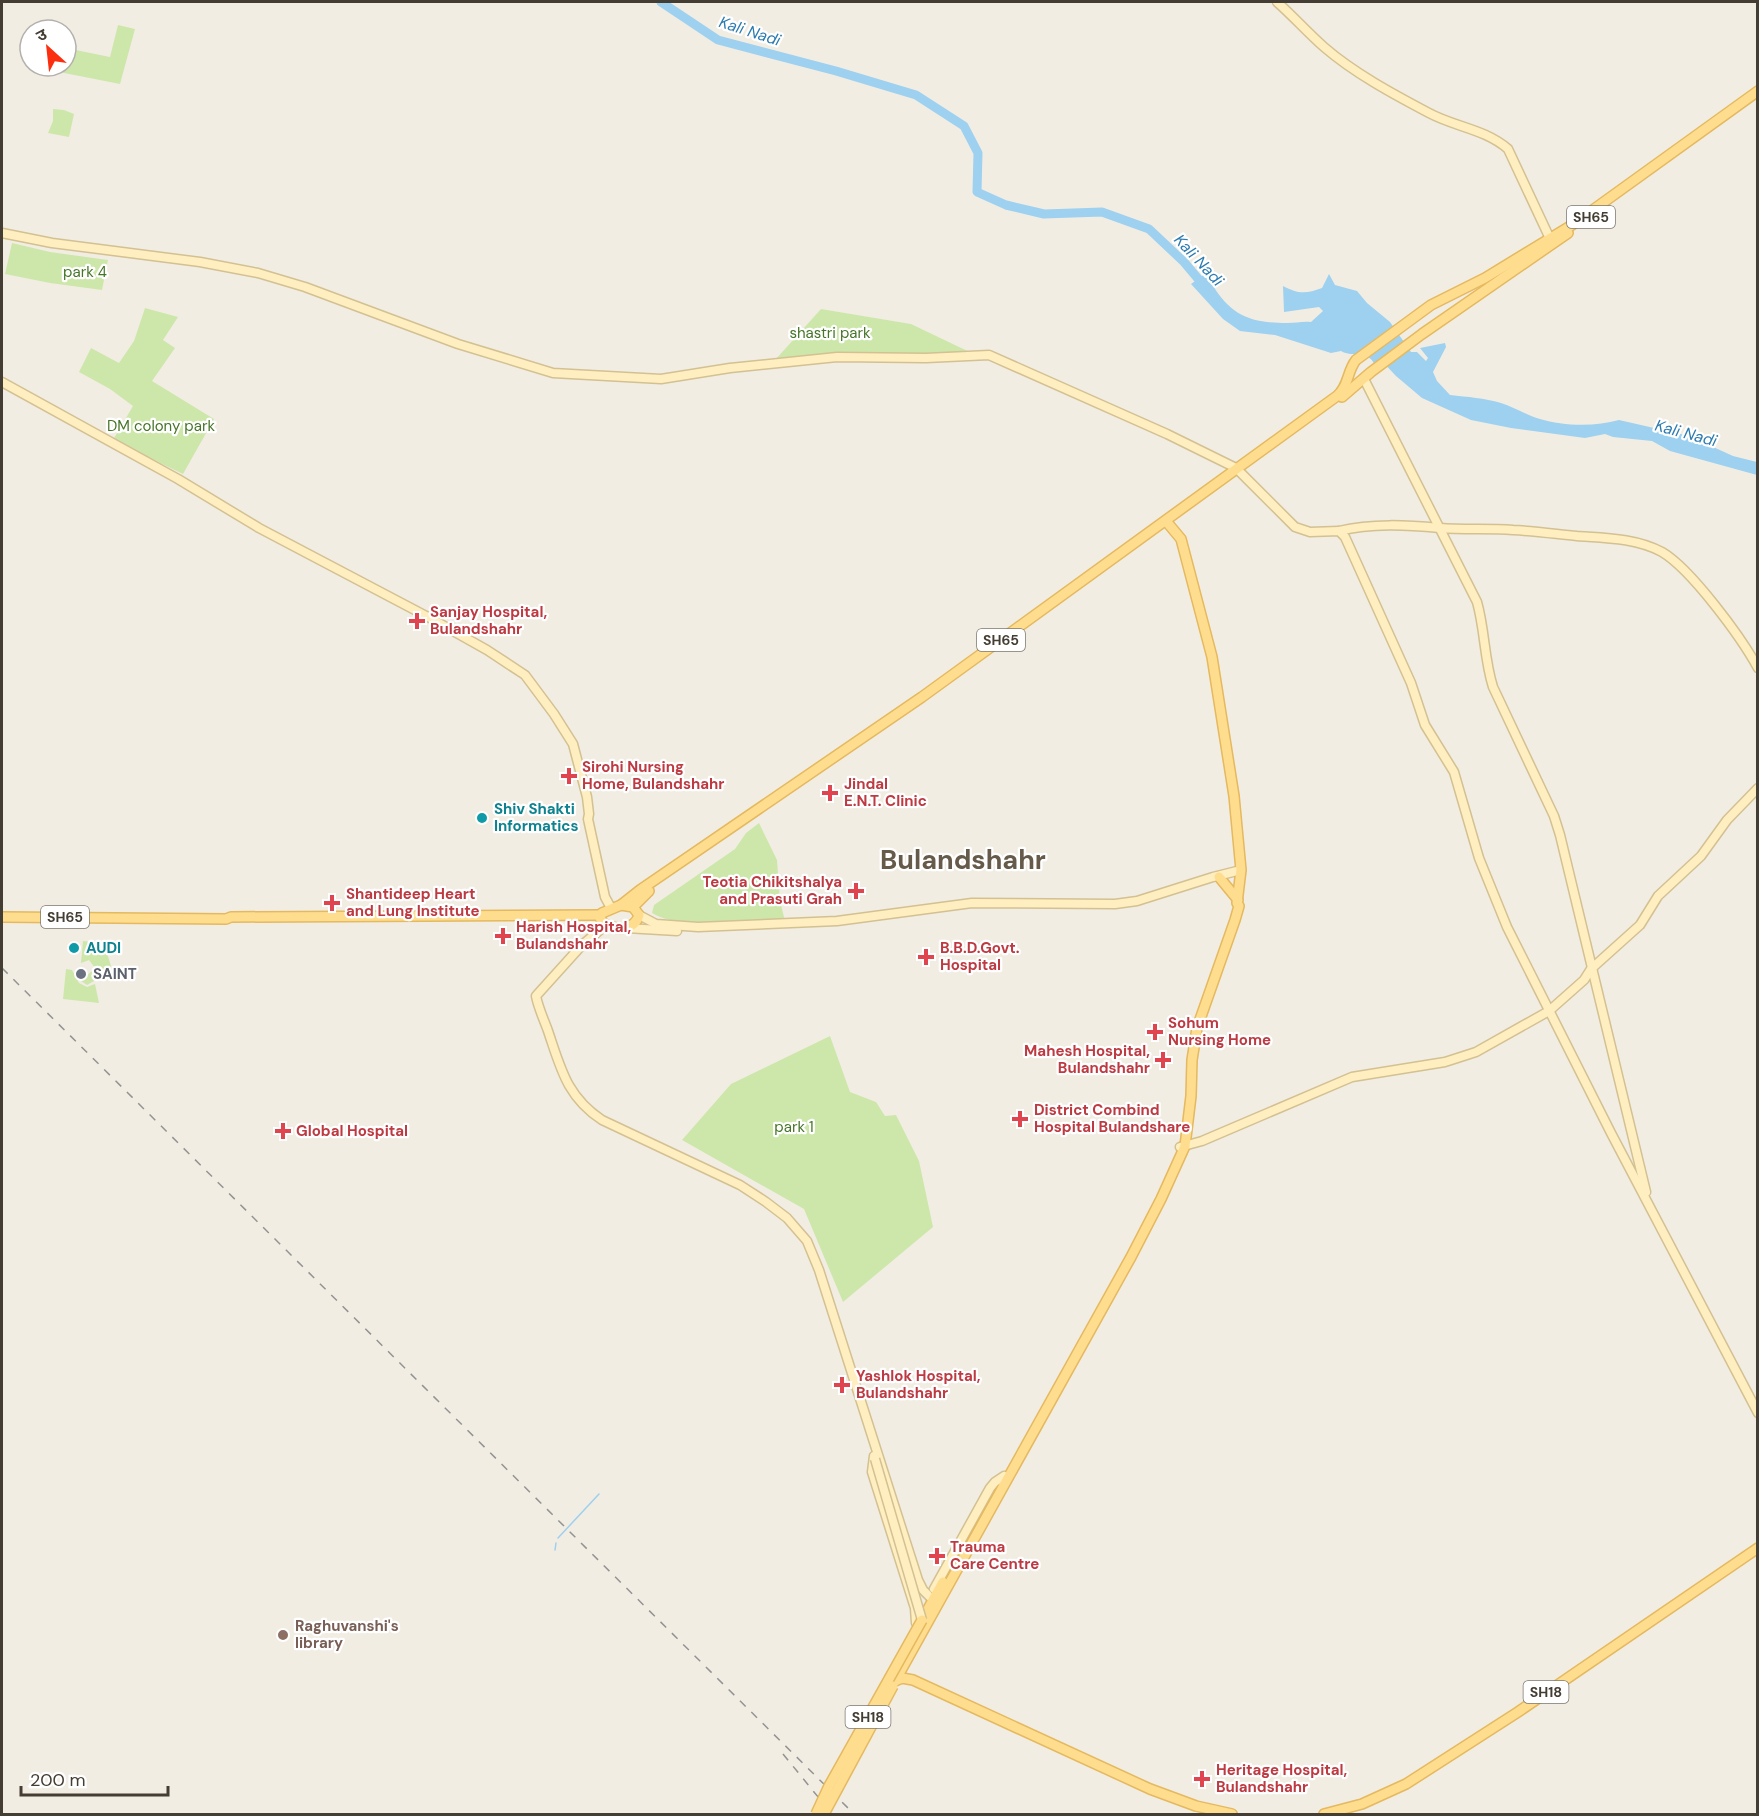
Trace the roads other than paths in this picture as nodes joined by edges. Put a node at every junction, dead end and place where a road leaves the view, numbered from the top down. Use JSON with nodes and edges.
{"nodes":[{"id":1,"x":1277,"y":2,"type":"edge"},
{"id":2,"x":1758,"y":91,"type":"edge"},
{"id":3,"x":1758,"y":96,"type":"edge"},
{"id":4,"x":2,"y":233,"type":"edge"},
{"id":5,"x":1552,"y":241,"type":"junction"},
{"id":6,"x":1367,"y":375,"type":"junction"},
{"id":7,"x":2,"y":382,"type":"edge"},
{"id":8,"x":1238,"y":470,"type":"junction"},
{"id":9,"x":1167,"y":522,"type":"junction"},
{"id":10,"x":1440,"y":528,"type":"junction"},
{"id":11,"x":1340,"y":531,"type":"junction"},
{"id":12,"x":1758,"y":668,"type":"edge"},
{"id":13,"x":1758,"y":788,"type":"edge"},
{"id":14,"x":1241,"y":870,"type":"junction"},
{"id":15,"x":1218,"y":877,"type":"junction"},
{"id":16,"x":1238,"y":901,"type":"junction"},
{"id":17,"x":616,"y":907,"type":"junction"},
{"id":18,"x":636,"y":911,"type":"junction"},
{"id":19,"x":2,"y":917,"type":"edge"},
{"id":20,"x":602,"y":921,"type":"junction"},
{"id":21,"x":626,"y":928,"type":"junction"},
{"id":22,"x":1592,"y":969,"type":"junction"},
{"id":23,"x":1549,"y":1011,"type":"junction"},
{"id":24,"x":1182,"y":1147,"type":"junction"},
{"id":25,"x":1648,"y":1202,"type":"junction"},
{"id":26,"x":1758,"y":1413,"type":"edge"},
{"id":27,"x":875,"y":1457,"type":"junction"},
{"id":28,"x":1004,"y":1476,"type":"junction"},
{"id":29,"x":1758,"y":1548,"type":"edge"},
{"id":30,"x":930,"y":1597,"type":"junction"},
{"id":31,"x":922,"y":1620,"type":"junction"},
{"id":32,"x":895,"y":1681,"type":"junction"},
{"id":33,"x":816,"y":1815,"type":"edge"},
{"id":34,"x":824,"y":1815,"type":"edge"},
{"id":35,"x":1232,"y":1815,"type":"edge"},
{"id":36,"x":1324,"y":1815,"type":"edge"}],
"edges":[{"from":1,"to":5,"type":"street"},
{"from":2,"to":5,"type":"main road","number":"SH65"},
{"from":3,"to":5,"type":"main road","number":"SH65"},
{"from":4,"to":8,"type":"street"},
{"from":5,"to":6,"type":"main road","number":"SH65"},
{"from":5,"to":8,"type":"main road","number":"SH65"},
{"from":6,"to":8,"type":"main road","number":"SH65"},
{"from":6,"to":10,"type":"street"},
{"from":7,"to":17,"type":"street"},
{"from":8,"to":9,"type":"main road","number":"SH65"},
{"from":8,"to":11,"type":"street"},
{"from":9,"to":14,"type":"main road"},
{"from":9,"to":17,"type":"main road","number":"SH65"},
{"from":9,"to":18,"type":"main road","number":"SH65"},
{"from":10,"to":11,"type":"street"},
{"from":10,"to":12,"type":"street"},
{"from":10,"to":22,"type":"street"},
{"from":11,"to":23,"type":"street"},
{"from":13,"to":22,"type":"street"},
{"from":14,"to":15,"type":"street"},
{"from":14,"to":16,"type":"main road"},
{"from":15,"to":16,"type":"main road"},
{"from":15,"to":18,"type":"street"},
{"from":15,"to":21,"type":"street"},
{"from":16,"to":24,"type":"main road"},
{"from":17,"to":18,"type":"main road"},
{"from":17,"to":20,"type":"main road","number":"SH65"},
{"from":18,"to":21,"type":"main road","number":"SH65"},
{"from":19,"to":20,"type":"main road","number":"SH65"},
{"from":20,"to":21,"type":"main road","number":"SH65"},
{"from":20,"to":27,"type":"street"},
{"from":20,"to":30,"type":"street"},
{"from":22,"to":23,"type":"street"},
{"from":22,"to":25,"type":"street"},
{"from":23,"to":24,"type":"street"},
{"from":23,"to":25,"type":"street"},
{"from":24,"to":28,"type":"main road"},
{"from":24,"to":32,"type":"main road"},
{"from":25,"to":26,"type":"street"},
{"from":27,"to":30,"type":"street"},
{"from":27,"to":31,"type":"street","bridge":true},
{"from":28,"to":30,"type":"street"},
{"from":28,"to":31,"type":"main road"},
{"from":29,"to":36,"type":"main road","number":"SH18"},
{"from":31,"to":33,"type":"main road","number":"SH18","bridge":true},
{"from":32,"to":34,"type":"main road","number":"SH18","bridge":true},
{"from":32,"to":35,"type":"main road"}]}
